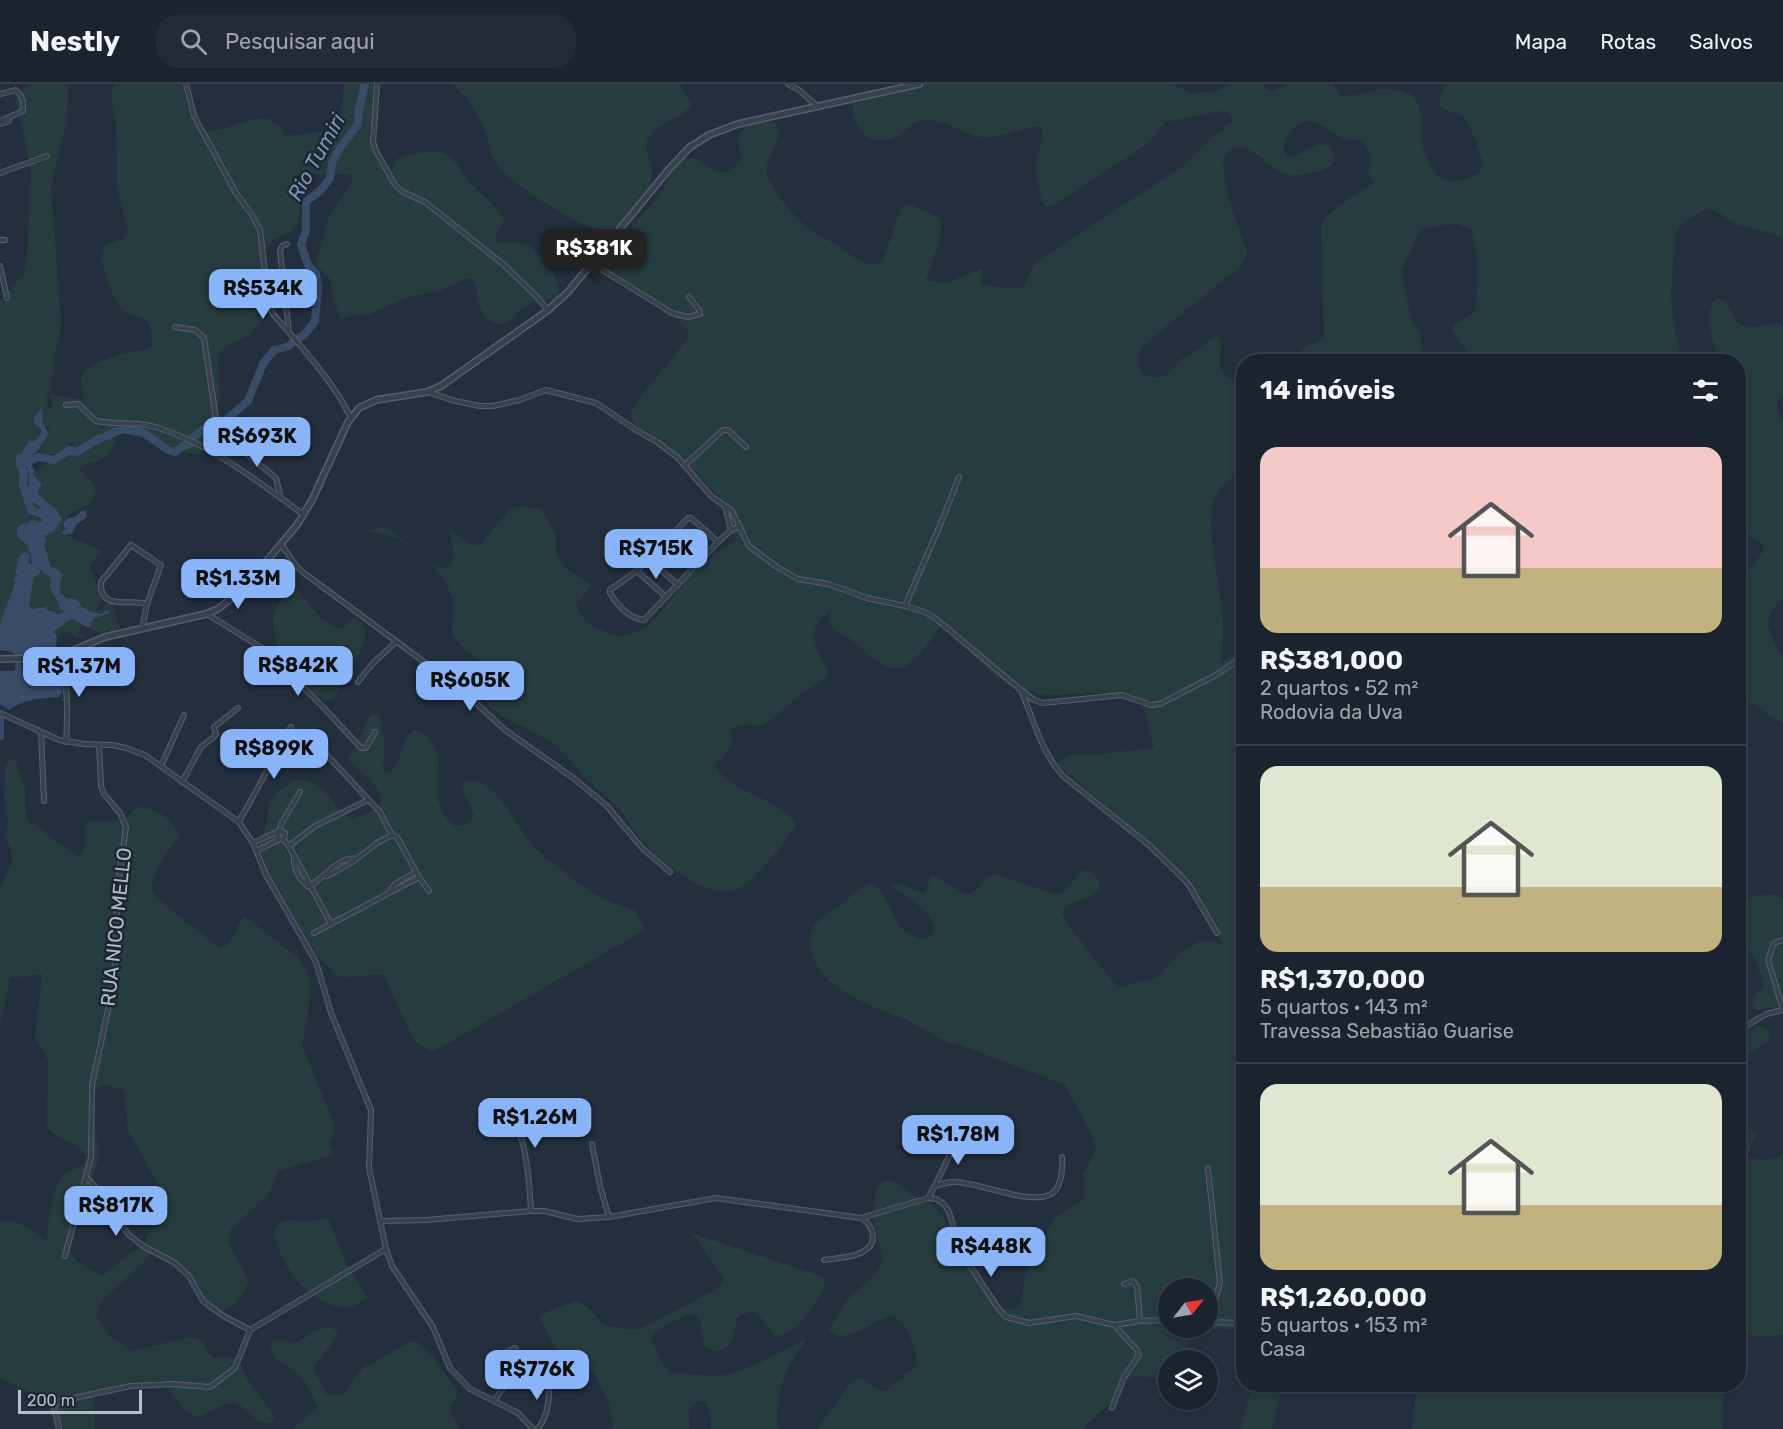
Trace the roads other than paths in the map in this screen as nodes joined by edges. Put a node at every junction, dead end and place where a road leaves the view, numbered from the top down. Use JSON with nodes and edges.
{"nodes":[{"id":1,"x":186,"y":84,"type":"edge"},
{"id":2,"x":377,"y":84,"type":"edge"},
{"id":3,"x":788,"y":84,"type":"edge"},
{"id":4,"x":919,"y":84,"type":"edge"},
{"id":5,"x":0,"y":94,"type":"edge"},
{"id":6,"x":818,"y":107,"type":"junction"},
{"id":7,"x":9,"y":121,"type":"dead end"},
{"id":8,"x":0,"y":123,"type":"edge"},
{"id":9,"x":47,"y":156,"type":"dead end"},
{"id":10,"x":0,"y":173,"type":"edge"},
{"id":11,"x":287,"y":244,"type":"dead end"},
{"id":12,"x":593,"y":264,"type":"junction"},
{"id":13,"x":0,"y":266,"type":"edge"},
{"id":14,"x":689,"y":297,"type":"dead end"},
{"id":15,"x":7,"y":298,"type":"dead end"},
{"id":16,"x":547,"y":310,"type":"junction"},
{"id":17,"x":176,"y":327,"type":"dead end"},
{"id":18,"x":290,"y":333,"type":"junction"},
{"id":19,"x":427,"y":392,"type":"junction"},
{"id":20,"x":66,"y":405,"type":"dead end"},
{"id":21,"x":351,"y":418,"type":"junction"},
{"id":22,"x":746,"y":447,"type":"dead end"},
{"id":23,"x":685,"y":465,"type":"junction"},
{"id":24,"x":959,"y":477,"type":"dead end"},
{"id":25,"x":281,"y":498,"type":"junction"},
{"id":26,"x":724,"y":505,"type":"junction"},
{"id":27,"x":304,"y":515,"type":"junction"},
{"id":28,"x":740,"y":526,"type":"junction"},
{"id":29,"x":731,"y":530,"type":"junction"},
{"id":30,"x":669,"y":537,"type":"junction"},
{"id":31,"x":718,"y":542,"type":"junction"},
{"id":32,"x":281,"y":544,"type":"junction"},
{"id":33,"x":690,"y":555,"type":"dead end"},
{"id":34,"x":649,"y":559,"type":"junction"},
{"id":35,"x":637,"y":572,"type":"junction"},
{"id":36,"x":678,"y":585,"type":"junction"},
{"id":37,"x":666,"y":597,"type":"junction"},
{"id":38,"x":147,"y":604,"type":"junction"},
{"id":39,"x":905,"y":606,"type":"junction"},
{"id":40,"x":206,"y":614,"type":"junction"},
{"id":41,"x":142,"y":629,"type":"junction"},
{"id":42,"x":396,"y":642,"type":"junction"},
{"id":43,"x":61,"y":656,"type":"junction"},
{"id":44,"x":0,"y":659,"type":"edge"},
{"id":45,"x":1236,"y":661,"type":"edge"},
{"id":46,"x":358,"y":682,"type":"dead end"},
{"id":47,"x":1021,"y":690,"type":"junction"},
{"id":48,"x":238,"y":708,"type":"dead end"},
{"id":49,"x":0,"y":713,"type":"edge"},
{"id":50,"x":184,"y":715,"type":"dead end"},
{"id":51,"x":291,"y":727,"type":"dead end"},
{"id":52,"x":41,"y":731,"type":"junction"},
{"id":53,"x":375,"y":732,"type":"dead end"},
{"id":54,"x":66,"y":742,"type":"junction"},
{"id":55,"x":99,"y":745,"type":"junction"},
{"id":56,"x":327,"y":755,"type":"dead end"},
{"id":57,"x":161,"y":766,"type":"junction"},
{"id":58,"x":182,"y":782,"type":"junction"},
{"id":59,"x":300,"y":792,"type":"dead end"},
{"id":60,"x":368,"y":800,"type":"junction"},
{"id":61,"x":44,"y":801,"type":"dead end"},
{"id":62,"x":239,"y":822,"type":"junction"},
{"id":63,"x":278,"y":831,"type":"junction"},
{"id":64,"x":392,"y":835,"type":"junction"},
{"id":65,"x":262,"y":838,"type":"junction"},
{"id":66,"x":281,"y":840,"type":"junction"},
{"id":67,"x":253,"y":843,"type":"junction"},
{"id":68,"x":267,"y":846,"type":"junction"},
{"id":69,"x":289,"y":846,"type":"junction"},
{"id":70,"x":256,"y":851,"type":"junction"},
{"id":71,"x":416,"y":872,"type":"junction"},
{"id":72,"x":670,"y":872,"type":"dead end"},
{"id":73,"x":419,"y":877,"type":"junction"},
{"id":74,"x":310,"y":886,"type":"junction"},
{"id":75,"x":429,"y":891,"type":"dead end"},
{"id":76,"x":389,"y":892,"type":"junction"},
{"id":77,"x":331,"y":924,"type":"junction"},
{"id":78,"x":314,"y":933,"type":"dead end"},
{"id":79,"x":1217,"y":933,"type":"dead end"},
{"id":80,"x":1783,"y":940,"type":"edge"},
{"id":81,"x":1783,"y":1010,"type":"edge"},
{"id":82,"x":1746,"y":1025,"type":"edge"},
{"id":83,"x":966,"y":1121,"type":"dead end"},
{"id":84,"x":497,"y":1124,"type":"dead end"},
{"id":85,"x":592,"y":1144,"type":"dead end"},
{"id":86,"x":1062,"y":1157,"type":"dead end"},
{"id":87,"x":1209,"y":1169,"type":"dead end"},
{"id":88,"x":86,"y":1177,"type":"junction"},
{"id":89,"x":935,"y":1186,"type":"junction"},
{"id":90,"x":928,"y":1197,"type":"junction"},
{"id":91,"x":531,"y":1211,"type":"junction"},
{"id":92,"x":609,"y":1217,"type":"junction"},
{"id":93,"x":861,"y":1218,"type":"junction"},
{"id":94,"x":380,"y":1221,"type":"junction"},
{"id":95,"x":386,"y":1249,"type":"junction"},
{"id":96,"x":65,"y":1256,"type":"dead end"},
{"id":97,"x":824,"y":1260,"type":"dead end"},
{"id":98,"x":1124,"y":1284,"type":"dead end"},
{"id":99,"x":1218,"y":1290,"type":"edge"},
{"id":100,"x":1158,"y":1320,"type":"edge"},
{"id":101,"x":1140,"y":1321,"type":"junction"},
{"id":102,"x":1218,"y":1322,"type":"edge"},
{"id":103,"x":1236,"y":1323,"type":"edge"},
{"id":104,"x":1114,"y":1325,"type":"junction"},
{"id":105,"x":250,"y":1330,"type":"junction"},
{"id":106,"x":504,"y":1353,"type":"dead end"},
{"id":107,"x":550,"y":1380,"type":"dead end"},
{"id":108,"x":494,"y":1401,"type":"junction"},
{"id":109,"x":1112,"y":1408,"type":"dead end"},
{"id":110,"x":58,"y":1429,"type":"edge"},
{"id":111,"x":536,"y":1429,"type":"edge"}],
"edges":[{"from":1,"to":18,"type":"street"},
{"from":2,"to":16,"type":"street"},
{"from":3,"to":6,"type":"street"},
{"from":4,"to":6,"type":"street"},
{"from":5,"to":8,"type":"street"},
{"from":6,"to":12,"type":"street"},
{"from":7,"to":8,"type":"street"},
{"from":9,"to":10,"type":"street"},
{"from":11,"to":18,"type":"street"},
{"from":12,"to":14,"type":"street"},
{"from":12,"to":16,"type":"street"},
{"from":13,"to":15,"type":"street"},
{"from":16,"to":19,"type":"street"},
{"from":17,"to":25,"type":"street"},
{"from":18,"to":21,"type":"street"},
{"from":19,"to":21,"type":"street"},
{"from":19,"to":23,"type":"street"},
{"from":20,"to":25,"type":"street"},
{"from":21,"to":27,"type":"street"},
{"from":22,"to":23,"type":"street"},
{"from":23,"to":26,"type":"street"},
{"from":24,"to":39,"type":"street"},
{"from":25,"to":27,"type":"street"},
{"from":26,"to":28,"type":"street"},
{"from":26,"to":29,"type":"street"},
{"from":27,"to":32,"type":"street"},
{"from":28,"to":29,"type":"street"},
{"from":28,"to":39,"type":"street"},
{"from":29,"to":31,"type":"street"},
{"from":30,"to":31,"type":"street"},
{"from":30,"to":33,"type":"street"},
{"from":30,"to":34,"type":"street"},
{"from":31,"to":36,"type":"street"},
{"from":32,"to":40,"type":"street"},
{"from":32,"to":42,"type":"street"},
{"from":34,"to":35,"type":"street"},
{"from":34,"to":36,"type":"street"},
{"from":35,"to":37,"type":"street"},
{"from":35,"to":37,"type":"street"},
{"from":36,"to":37,"type":"street"},
{"from":38,"to":38,"type":"street"},
{"from":38,"to":41,"type":"street"},
{"from":39,"to":47,"type":"street"},
{"from":40,"to":41,"type":"street"},
{"from":40,"to":53,"type":"street"},
{"from":41,"to":43,"type":"street"},
{"from":42,"to":46,"type":"street"},
{"from":42,"to":72,"type":"street"},
{"from":43,"to":44,"type":"street"},
{"from":43,"to":54,"type":"street"},
{"from":45,"to":47,"type":"street"},
{"from":47,"to":79,"type":"street"},
{"from":48,"to":58,"type":"street"},
{"from":49,"to":52,"type":"street"},
{"from":50,"to":57,"type":"street"},
{"from":51,"to":62,"type":"street"},
{"from":52,"to":54,"type":"street"},
{"from":52,"to":61,"type":"street"},
{"from":54,"to":55,"type":"street"},
{"from":55,"to":57,"type":"street"},
{"from":55,"to":88,"type":"street","name":"RUA NICO MELLO"},
{"from":56,"to":60,"type":"street"},
{"from":57,"to":58,"type":"street"},
{"from":58,"to":62,"type":"street"},
{"from":59,"to":63,"type":"street"},
{"from":60,"to":64,"type":"street"},
{"from":60,"to":69,"type":"street"},
{"from":62,"to":67,"type":"street"},
{"from":63,"to":65,"type":"street"},
{"from":63,"to":66,"type":"street"},
{"from":63,"to":66,"type":"street"},
{"from":64,"to":71,"type":"street"},
{"from":64,"to":74,"type":"street"},
{"from":65,"to":67,"type":"street"},
{"from":65,"to":68,"type":"street"},
{"from":66,"to":68,"type":"street"},
{"from":66,"to":69,"type":"street"},
{"from":67,"to":70,"type":"street"},
{"from":68,"to":70,"type":"street"},
{"from":69,"to":74,"type":"street"},
{"from":70,"to":94,"type":"street"},
{"from":71,"to":73,"type":"street"},
{"from":71,"to":76,"type":"street"},
{"from":73,"to":75,"type":"street"},
{"from":73,"to":76,"type":"street"},
{"from":74,"to":77,"type":"street"},
{"from":76,"to":77,"type":"street"},
{"from":77,"to":78,"type":"street"},
{"from":80,"to":81,"type":"street"},
{"from":81,"to":82,"type":"street"},
{"from":83,"to":89,"type":"street"},
{"from":84,"to":91,"type":"street"},
{"from":85,"to":92,"type":"street"},
{"from":86,"to":89,"type":"street"},
{"from":87,"to":99,"type":"street"},
{"from":88,"to":96,"type":"street","name":"RUA NICO MELLO"},
{"from":88,"to":105,"type":"street"},
{"from":89,"to":90,"type":"street"},
{"from":90,"to":93,"type":"street"},
{"from":90,"to":104,"type":"street"},
{"from":91,"to":92,"type":"street"},
{"from":91,"to":94,"type":"street"},
{"from":92,"to":93,"type":"street"},
{"from":93,"to":97,"type":"street"},
{"from":94,"to":95,"type":"street"},
{"from":95,"to":105,"type":"street"},
{"from":95,"to":108,"type":"street"},
{"from":98,"to":101,"type":"street"},
{"from":100,"to":101,"type":"street"},
{"from":101,"to":104,"type":"street"},
{"from":102,"to":103,"type":"street"},
{"from":104,"to":109,"type":"street"},
{"from":105,"to":110,"type":"street"},
{"from":106,"to":108,"type":"street"},
{"from":107,"to":111,"type":"street"},
{"from":108,"to":111,"type":"street"}]}
